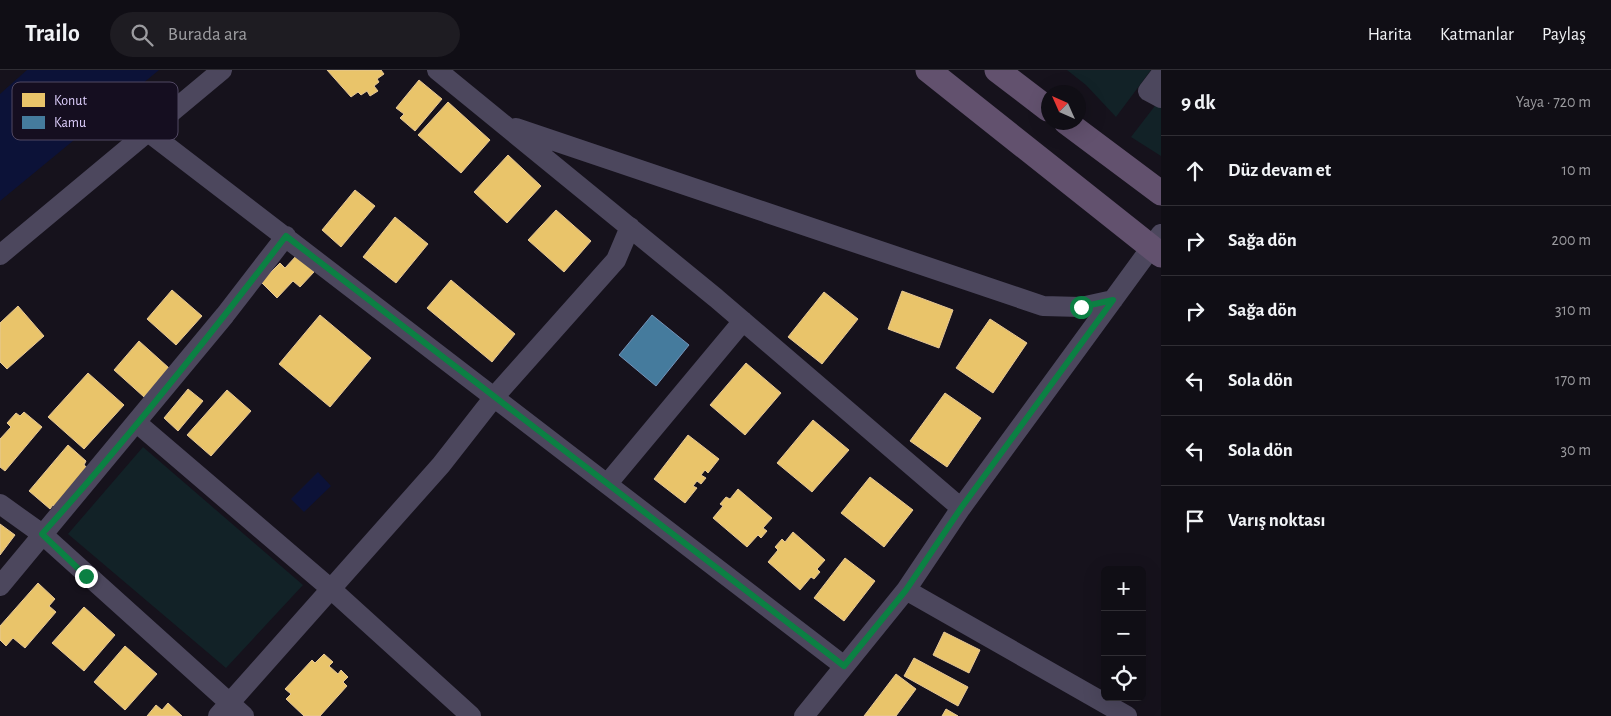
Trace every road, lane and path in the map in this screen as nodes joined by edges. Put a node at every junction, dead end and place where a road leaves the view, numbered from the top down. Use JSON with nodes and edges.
{"nodes":[{"id":1,"x":222,"y":70,"type":"edge"},
{"id":2,"x":438,"y":70,"type":"edge"},
{"id":3,"x":928,"y":70,"type":"edge"},
{"id":4,"x":997,"y":70,"type":"edge"},
{"id":5,"x":1161,"y":74,"type":"edge"},
{"id":6,"x":1161,"y":98,"type":"edge"},
{"id":7,"x":1041,"y":104,"type":"edge"},
{"id":8,"x":178,"y":106,"type":"edge"},
{"id":9,"x":505,"y":125,"type":"junction"},
{"id":10,"x":1077,"y":130,"type":"edge"},
{"id":11,"x":136,"y":140,"type":"edge"},
{"id":12,"x":159,"y":140,"type":"edge"},
{"id":13,"x":1161,"y":193,"type":"edge"},
{"id":14,"x":630,"y":227,"type":"junction"},
{"id":15,"x":286,"y":236,"type":"junction"},
{"id":16,"x":1158,"y":245,"type":"edge"},
{"id":17,"x":0,"y":255,"type":"edge"},
{"id":18,"x":1113,"y":300,"type":"junction"},
{"id":19,"x":743,"y":321,"type":"junction"},
{"id":20,"x":495,"y":396,"type":"junction"},
{"id":21,"x":137,"y":423,"type":"junction"},
{"id":22,"x":608,"y":483,"type":"junction"},
{"id":23,"x":0,"y":504,"type":"edge"},
{"id":24,"x":961,"y":508,"type":"junction"},
{"id":25,"x":42,"y":534,"type":"junction"},
{"id":26,"x":0,"y":586,"type":"edge"},
{"id":27,"x":331,"y":588,"type":"junction"},
{"id":28,"x":906,"y":590,"type":"junction"},
{"id":29,"x":844,"y":666,"type":"junction"},
{"id":30,"x":223,"y":709,"type":"edge"},
{"id":31,"x":244,"y":716,"type":"edge"},
{"id":32,"x":471,"y":716,"type":"edge"},
{"id":33,"x":804,"y":716,"type":"edge"},
{"id":34,"x":1127,"y":716,"type":"edge"}],
"edges":[{"from":1,"to":8,"type":"street"},
{"from":2,"to":9,"type":"street"},
{"from":3,"to":16,"type":"main road"},
{"from":4,"to":7,"type":"main road"},
{"from":5,"to":6,"type":"street"},
{"from":9,"to":14,"type":"street"},
{"from":9,"to":18,"type":"street"},
{"from":10,"to":13,"type":"main road"},
{"from":11,"to":17,"type":"street"},
{"from":12,"to":15,"type":"street"},
{"from":14,"to":19,"type":"street"},
{"from":14,"to":20,"type":"street"},
{"from":15,"to":20,"type":"street"},
{"from":15,"to":21,"type":"street"},
{"from":16,"to":18,"type":"street"},
{"from":18,"to":24,"type":"street"},
{"from":19,"to":22,"type":"street"},
{"from":19,"to":24,"type":"street"},
{"from":20,"to":22,"type":"street"},
{"from":20,"to":27,"type":"street"},
{"from":21,"to":25,"type":"street"},
{"from":21,"to":27,"type":"street"},
{"from":22,"to":29,"type":"street"},
{"from":23,"to":25,"type":"street"},
{"from":24,"to":28,"type":"street"},
{"from":25,"to":26,"type":"street"},
{"from":25,"to":30,"type":"street"},
{"from":27,"to":30,"type":"street"},
{"from":27,"to":32,"type":"street"},
{"from":28,"to":29,"type":"street"},
{"from":28,"to":34,"type":"street"},
{"from":29,"to":33,"type":"street"},
{"from":30,"to":31,"type":"street"}]}
